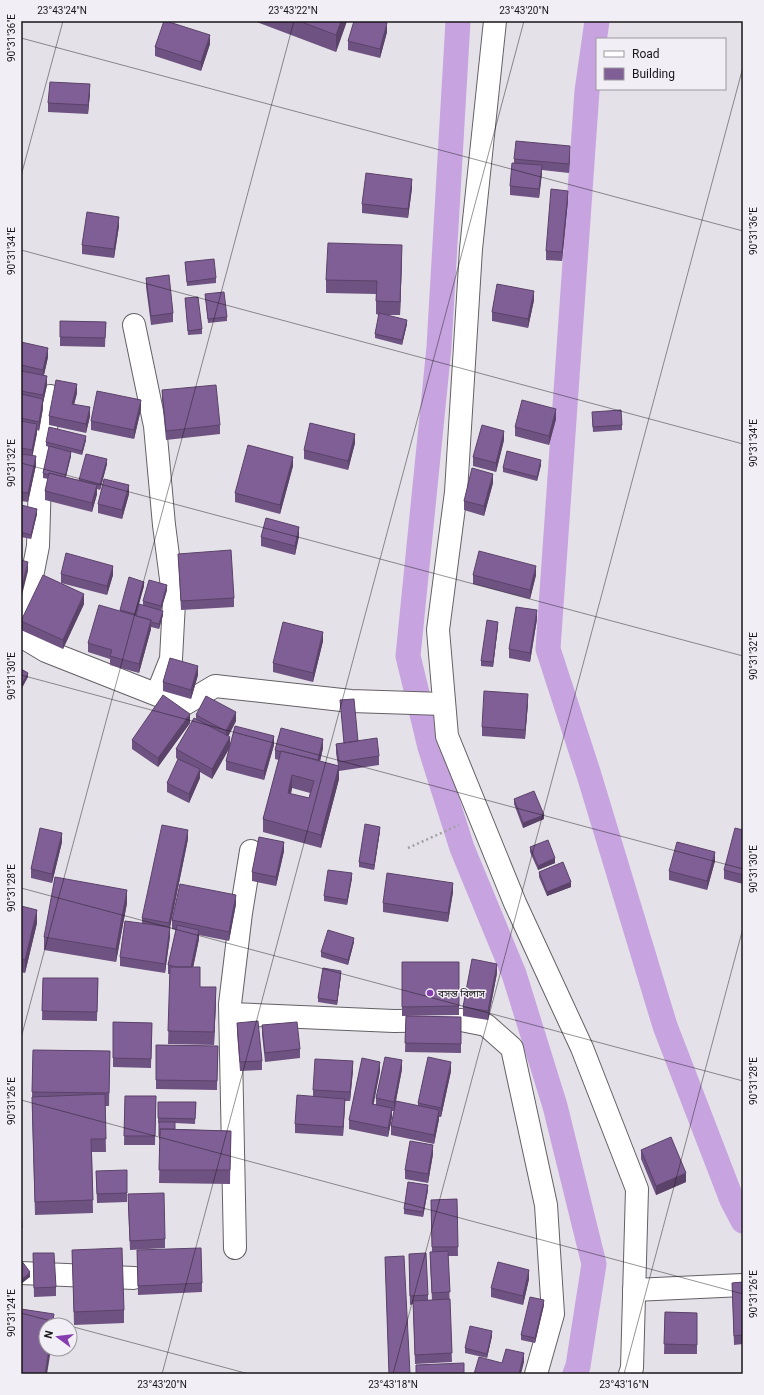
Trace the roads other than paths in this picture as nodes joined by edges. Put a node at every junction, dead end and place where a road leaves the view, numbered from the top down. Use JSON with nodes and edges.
{"nodes":[{"id":1,"x":495,"y":21,"type":"edge"},
{"id":2,"x":134,"y":325,"type":"dead end"},
{"id":3,"x":50,"y":396,"type":"dead end"},
{"id":4,"x":21,"y":615,"type":"edge"},
{"id":5,"x":21,"y":636,"type":"edge"},
{"id":6,"x":157,"y":694,"type":"junction"},
{"id":7,"x":444,"y":704,"type":"junction"},
{"id":8,"x":251,"y":850,"type":"dead end"},
{"id":9,"x":231,"y":1014,"type":"junction"},
{"id":10,"x":235,"y":1248,"type":"dead end"},
{"id":11,"x":21,"y":1273,"type":"edge"},
{"id":12,"x":134,"y":1278,"type":"dead end"},
{"id":13,"x":741,"y":1285,"type":"edge"},
{"id":14,"x":634,"y":1290,"type":"junction"},
{"id":15,"x":536,"y":1374,"type":"edge"},
{"id":16,"x":630,"y":1374,"type":"edge"}],
"edges":[{"from":1,"to":7,"type":"street"},
{"from":2,"to":6,"type":"street"},
{"from":3,"to":4,"type":"street"},
{"from":5,"to":6,"type":"street"},
{"from":6,"to":7,"type":"street"},
{"from":7,"to":14,"type":"street"},
{"from":8,"to":9,"type":"street"},
{"from":9,"to":10,"type":"street"},
{"from":9,"to":15,"type":"street"},
{"from":11,"to":12,"type":"street"},
{"from":13,"to":14,"type":"street"},
{"from":14,"to":16,"type":"street"}]}
